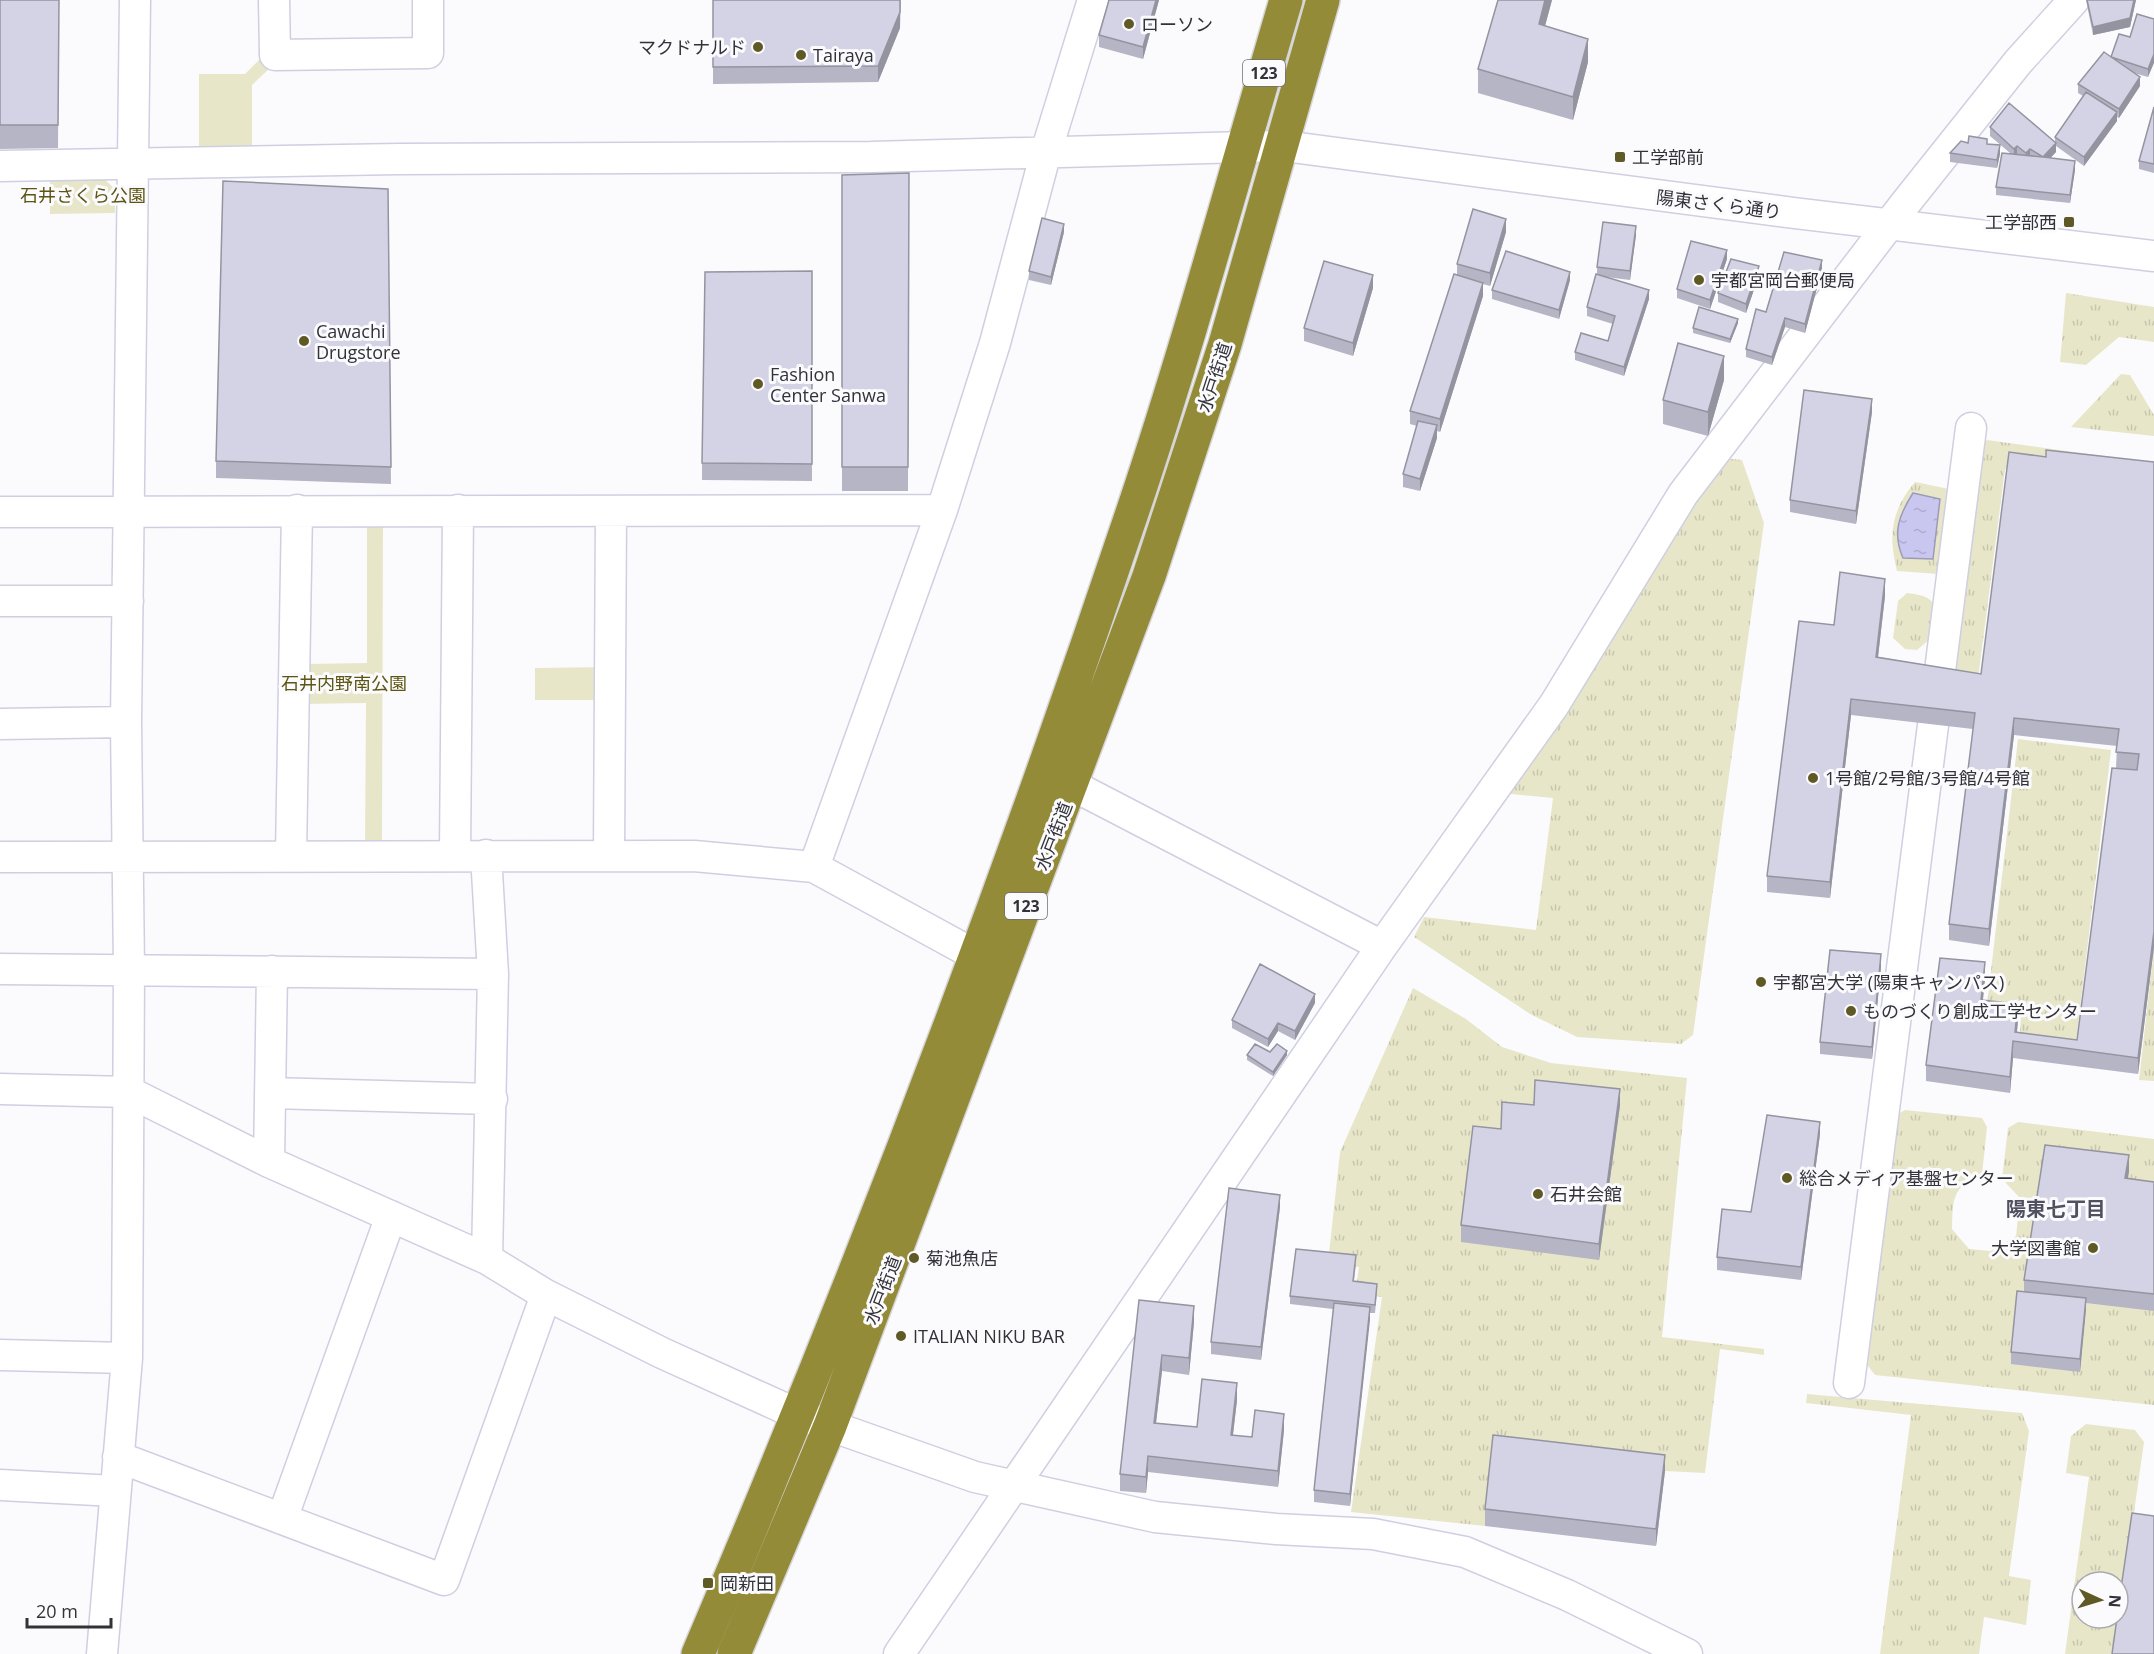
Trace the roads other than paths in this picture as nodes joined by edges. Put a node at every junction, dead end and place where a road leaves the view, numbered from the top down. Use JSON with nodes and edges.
{"nodes":[{"id":1,"x":135,"y":0,"type":"edge"},
{"id":2,"x":274,"y":0,"type":"edge"},
{"id":3,"x":428,"y":0,"type":"edge"},
{"id":4,"x":1093,"y":0,"type":"edge"},
{"id":5,"x":1286,"y":0,"type":"edge"},
{"id":6,"x":1323,"y":0,"type":"edge"},
{"id":7,"x":2074,"y":0,"type":"edge"},
{"id":8,"x":1243,"y":145,"type":"junction"},
{"id":9,"x":1284,"y":146,"type":"junction"},
{"id":10,"x":1046,"y":152,"type":"junction"},
{"id":11,"x":132,"y":162,"type":"junction"},
{"id":12,"x":0,"y":166,"type":"edge"},
{"id":13,"x":1889,"y":224,"type":"junction"},
{"id":14,"x":2154,"y":256,"type":"edge"},
{"id":15,"x":1971,"y":428,"type":"dead end"},
{"id":16,"x":297,"y":510,"type":"junction"},
{"id":17,"x":458,"y":510,"type":"junction"},
{"id":18,"x":942,"y":510,"type":"junction"},
{"id":19,"x":129,"y":511,"type":"junction"},
{"id":20,"x":611,"y":511,"type":"junction"},
{"id":21,"x":0,"y":512,"type":"edge"},
{"id":22,"x":0,"y":601,"type":"edge"},
{"id":23,"x":128,"y":601,"type":"junction"},
{"id":24,"x":126,"y":722,"type":"junction"},
{"id":25,"x":0,"y":724,"type":"edge"},
{"id":26,"x":1040,"y":774,"type":"junction"},
{"id":27,"x":1072,"y":785,"type":"junction"},
{"id":28,"x":291,"y":855,"type":"junction"},
{"id":29,"x":455,"y":855,"type":"junction"},
{"id":30,"x":486,"y":855,"type":"junction"},
{"id":31,"x":609,"y":855,"type":"junction"},
{"id":32,"x":0,"y":857,"type":"edge"},
{"id":33,"x":128,"y":857,"type":"junction"},
{"id":34,"x":814,"y":867,"type":"junction"},
{"id":35,"x":1382,"y":946,"type":"junction"},
{"id":36,"x":975,"y":953,"type":"junction"},
{"id":37,"x":0,"y":969,"type":"edge"},
{"id":38,"x":129,"y":969,"type":"junction"},
{"id":39,"x":1003,"y":970,"type":"junction"},
{"id":40,"x":272,"y":971,"type":"junction"},
{"id":41,"x":493,"y":974,"type":"junction"},
{"id":42,"x":0,"y":1089,"type":"edge"},
{"id":43,"x":129,"y":1092,"type":"junction"},
{"id":44,"x":270,"y":1093,"type":"junction"},
{"id":45,"x":492,"y":1099,"type":"junction"},
{"id":46,"x":269,"y":1162,"type":"junction"},
{"id":47,"x":391,"y":1216,"type":"junction"},
{"id":48,"x":487,"y":1259,"type":"junction"},
{"id":49,"x":546,"y":1295,"type":"junction"},
{"id":50,"x":0,"y":1355,"type":"edge"},
{"id":51,"x":127,"y":1358,"type":"junction"},
{"id":52,"x":1849,"y":1383,"type":"dead end"},
{"id":53,"x":798,"y":1414,"type":"junction"},
{"id":54,"x":830,"y":1426,"type":"junction"},
{"id":55,"x":118,"y":1457,"type":"junction"},
{"id":56,"x":0,"y":1485,"type":"edge"},
{"id":57,"x":1012,"y":1486,"type":"junction"},
{"id":58,"x":116,"y":1491,"type":"junction"},
{"id":59,"x":282,"y":1519,"type":"junction"},
{"id":60,"x":102,"y":1654,"type":"edge"},
{"id":61,"x":698,"y":1654,"type":"edge"},
{"id":62,"x":734,"y":1654,"type":"edge"},
{"id":63,"x":899,"y":1654,"type":"edge"},
{"id":64,"x":1687,"y":1654,"type":"edge"}],
"edges":[{"from":1,"to":11,"type":"street"},
{"from":2,"to":3,"type":"street"},
{"from":4,"to":10,"type":"street"},
{"from":5,"to":8,"type":"highway","name":"水戸街道","number":"123"},
{"from":6,"to":9,"type":"highway","name":"水戸街道","number":"123"},
{"from":7,"to":13,"type":"street"},
{"from":8,"to":9,"type":"street","name":"陽東さくら通り"},
{"from":8,"to":10,"type":"street","name":"陽東さくら通り"},
{"from":8,"to":26,"type":"highway","name":"水戸街道","number":"123"},
{"from":9,"to":13,"type":"street","name":"陽東さくら通り"},
{"from":9,"to":27,"type":"highway","name":"水戸街道","number":"123"},
{"from":10,"to":11,"type":"street","name":"陽東さくら通り"},
{"from":10,"to":18,"type":"street"},
{"from":11,"to":12,"type":"street","name":"陽東さくら通り"},
{"from":11,"to":19,"type":"street"},
{"from":13,"to":14,"type":"street","name":"陽東さくら通り"},
{"from":13,"to":35,"type":"street"},
{"from":15,"to":52,"type":"street"},
{"from":16,"to":17,"type":"street"},
{"from":16,"to":19,"type":"street"},
{"from":16,"to":28,"type":"street"},
{"from":17,"to":20,"type":"street"},
{"from":17,"to":29,"type":"street"},
{"from":18,"to":20,"type":"street"},
{"from":18,"to":34,"type":"street"},
{"from":19,"to":21,"type":"street"},
{"from":19,"to":23,"type":"street"},
{"from":20,"to":31,"type":"street"},
{"from":22,"to":23,"type":"street"},
{"from":23,"to":24,"type":"street"},
{"from":24,"to":25,"type":"street"},
{"from":24,"to":33,"type":"street"},
{"from":26,"to":27,"type":"street"},
{"from":26,"to":36,"type":"highway","name":"水戸街道","number":"123"},
{"from":27,"to":35,"type":"street"},
{"from":27,"to":39,"type":"highway","name":"水戸街道","number":"123"},
{"from":28,"to":29,"type":"street"},
{"from":28,"to":33,"type":"street"},
{"from":29,"to":30,"type":"street"},
{"from":30,"to":31,"type":"street"},
{"from":30,"to":41,"type":"street"},
{"from":31,"to":34,"type":"street"},
{"from":32,"to":33,"type":"street"},
{"from":33,"to":38,"type":"street"},
{"from":34,"to":36,"type":"street"},
{"from":35,"to":57,"type":"street"},
{"from":36,"to":39,"type":"street"},
{"from":36,"to":53,"type":"highway","name":"水戸街道","number":"123"},
{"from":37,"to":38,"type":"street"},
{"from":38,"to":40,"type":"street"},
{"from":38,"to":43,"type":"street"},
{"from":39,"to":54,"type":"highway","name":"水戸街道","number":"123"},
{"from":40,"to":41,"type":"street"},
{"from":40,"to":44,"type":"street"},
{"from":41,"to":45,"type":"street"},
{"from":42,"to":43,"type":"street"},
{"from":43,"to":46,"type":"street"},
{"from":43,"to":51,"type":"street"},
{"from":44,"to":45,"type":"street"},
{"from":44,"to":46,"type":"street"},
{"from":45,"to":48,"type":"street"},
{"from":46,"to":47,"type":"street"},
{"from":47,"to":48,"type":"street"},
{"from":47,"to":59,"type":"street"},
{"from":48,"to":49,"type":"street"},
{"from":49,"to":53,"type":"street"},
{"from":49,"to":59,"type":"street"},
{"from":50,"to":51,"type":"street"},
{"from":51,"to":55,"type":"street"},
{"from":53,"to":54,"type":"street"},
{"from":53,"to":61,"type":"highway","name":"水戸街道","number":"123"},
{"from":54,"to":57,"type":"street"},
{"from":54,"to":62,"type":"highway","name":"水戸街道","number":"123"},
{"from":55,"to":58,"type":"street"},
{"from":55,"to":59,"type":"street"},
{"from":56,"to":58,"type":"street"},
{"from":57,"to":63,"type":"street"},
{"from":57,"to":64,"type":"street"},
{"from":58,"to":60,"type":"street"}]}
